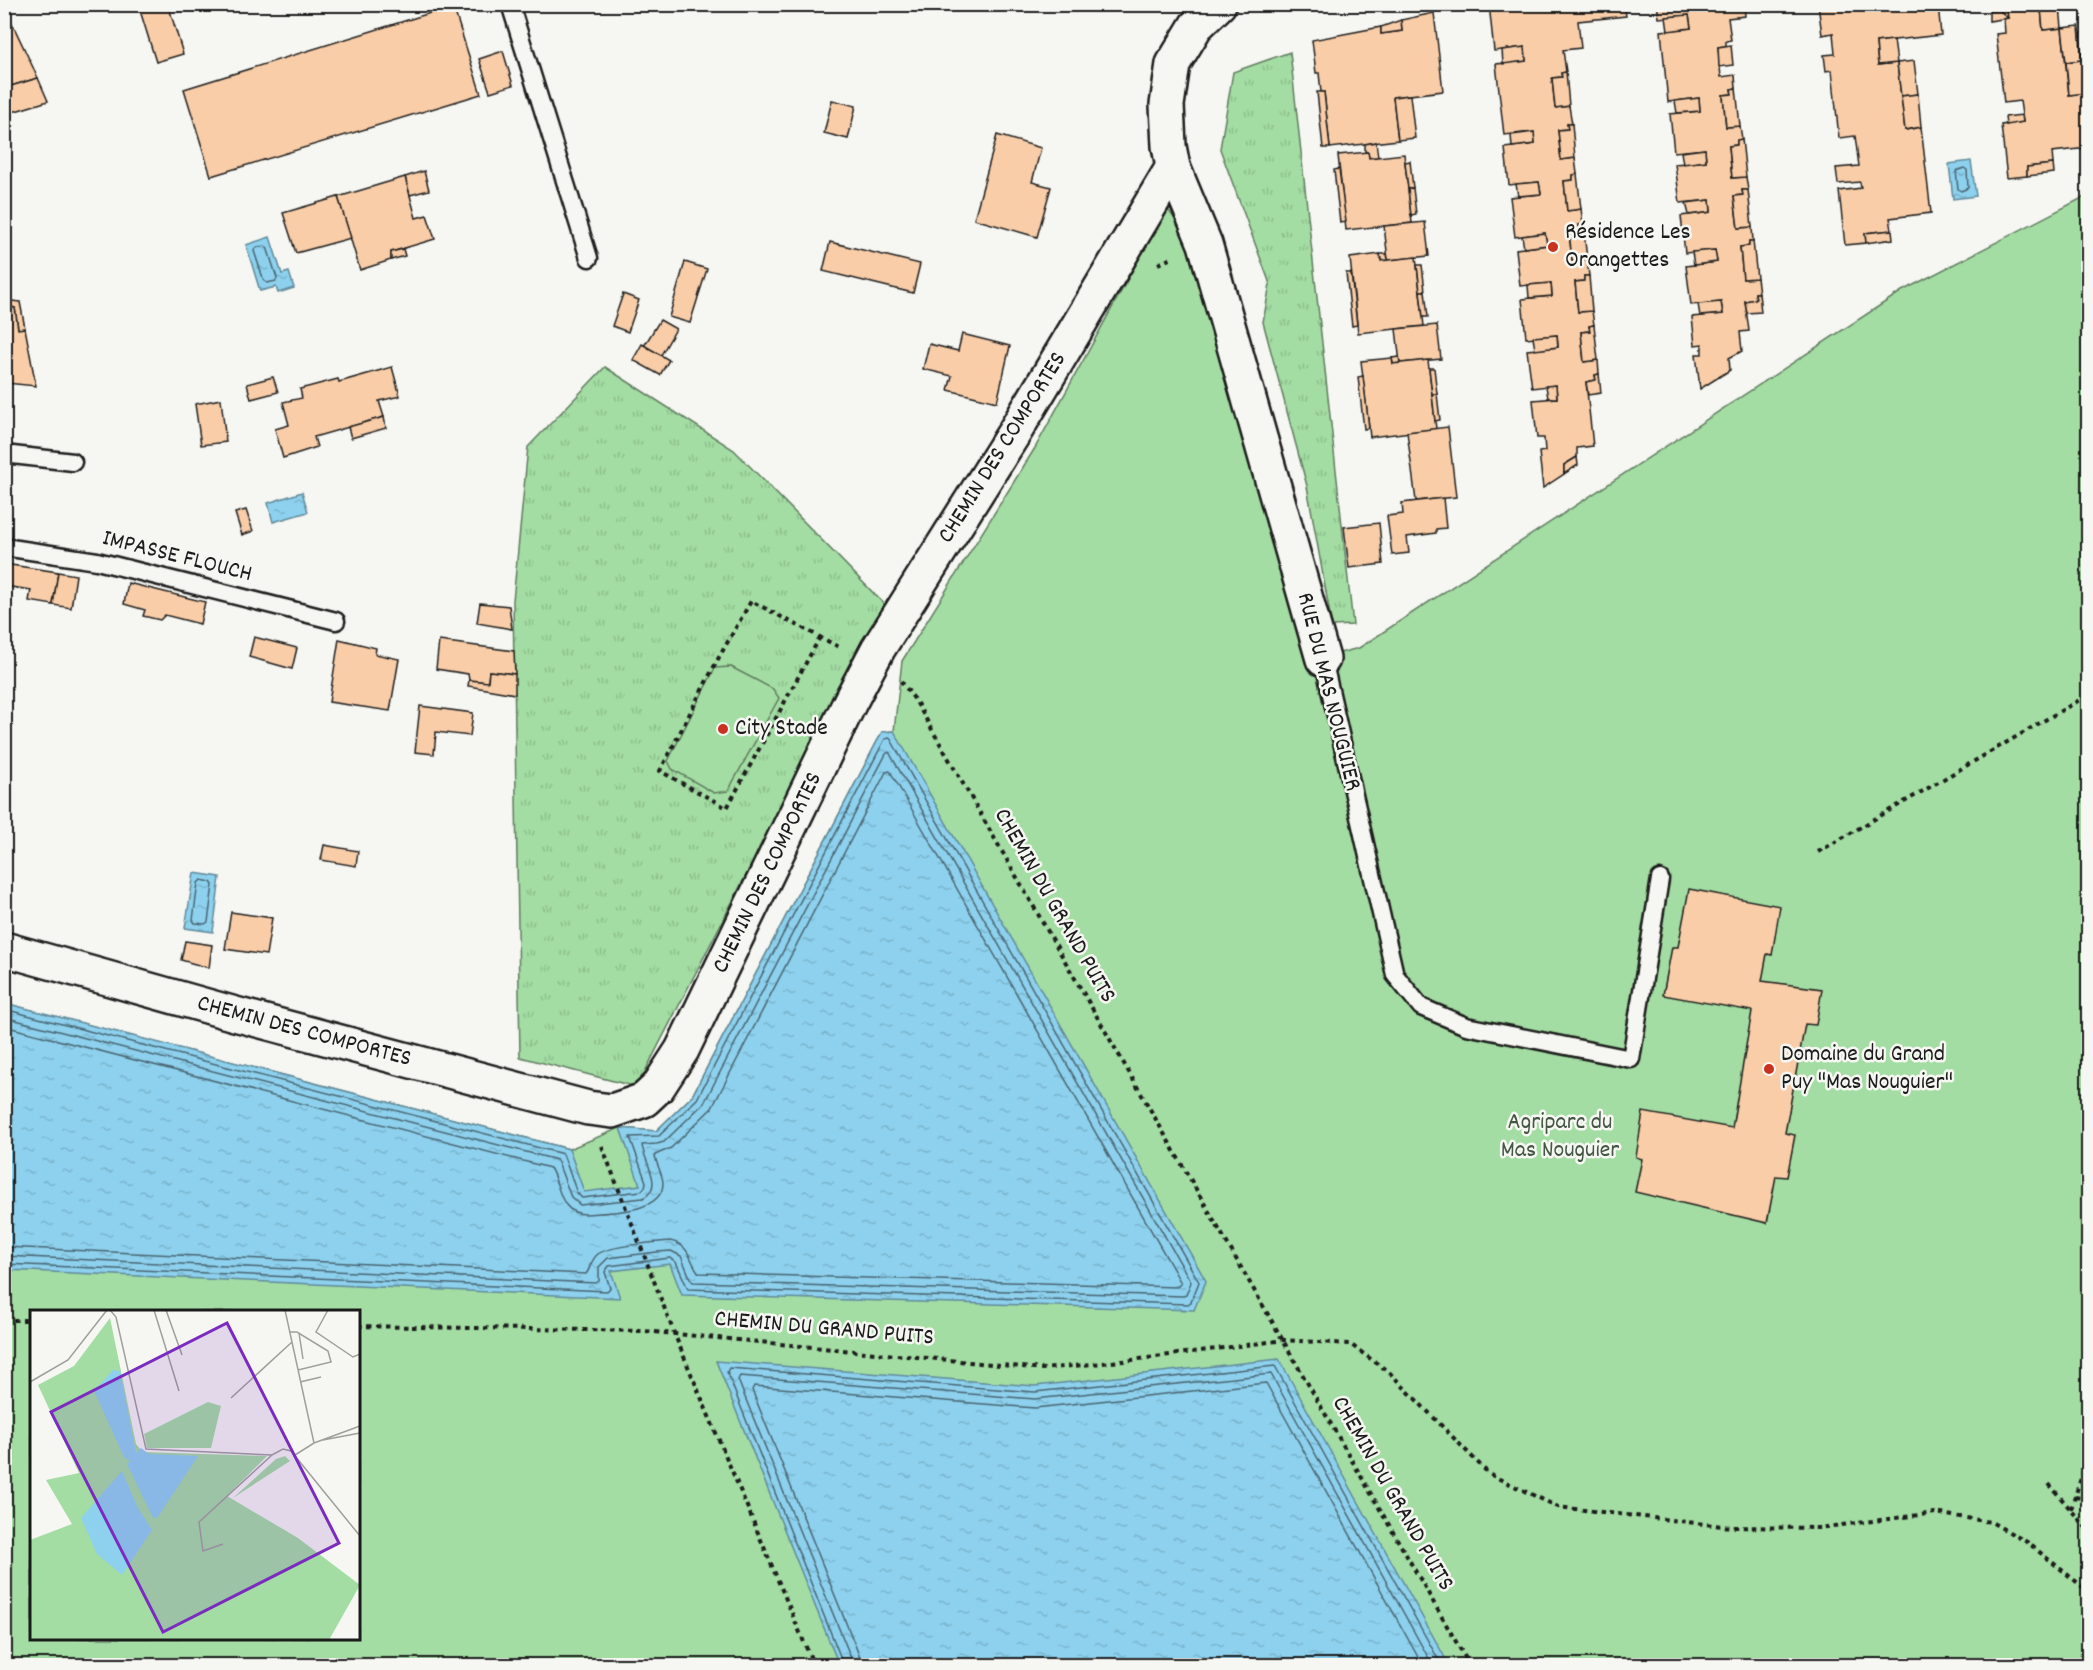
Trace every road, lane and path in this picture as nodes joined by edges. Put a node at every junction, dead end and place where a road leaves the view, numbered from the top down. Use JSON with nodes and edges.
{"nodes":[{"id":1,"x":510,"y":4,"type":"edge"},
{"id":2,"x":1219,"y":4,"type":"edge"},
{"id":3,"x":1173,"y":167,"type":"junction"},
{"id":4,"x":589,"y":258,"type":"dead end"},
{"id":5,"x":4,"y":454,"type":"edge"},
{"id":6,"x":73,"y":462,"type":"dead end"},
{"id":7,"x":4,"y":547,"type":"edge"},
{"id":8,"x":336,"y":621,"type":"dead end"},
{"id":9,"x":878,"y":649,"type":"junction"},
{"id":10,"x":1323,"y":659,"type":"joint"},
{"id":11,"x":2088,"y":695,"type":"edge"},
{"id":12,"x":1818,"y":852,"type":"dead end"},
{"id":13,"x":1660,"y":879,"type":"dead end"},
{"id":14,"x":4,"y":949,"type":"edge"},
{"id":15,"x":617,"y":1184,"type":"dead end"},
{"id":16,"x":4,"y":1320,"type":"edge"},
{"id":17,"x":30,"y":1320,"type":"edge"},
{"id":18,"x":360,"y":1326,"type":"edge"},
{"id":19,"x":674,"y":1333,"type":"junction"},
{"id":20,"x":1284,"y":1340,"type":"junction"},
{"id":21,"x":2088,"y":1456,"type":"edge"},
{"id":22,"x":2049,"y":1484,"type":"dead end"},
{"id":23,"x":2075,"y":1497,"type":"junction"},
{"id":24,"x":2088,"y":1499,"type":"edge"},
{"id":25,"x":2071,"y":1509,"type":"junction"},
{"id":26,"x":2088,"y":1530,"type":"edge"},
{"id":27,"x":2088,"y":1591,"type":"edge"},
{"id":28,"x":814,"y":1665,"type":"edge"},
{"id":29,"x":1470,"y":1665,"type":"edge"}],
"edges":[{"from":1,"to":4,"type":"lane"},
{"from":2,"to":3,"type":"street"},
{"from":3,"to":9,"type":"street","name":"CHEMIN DES COMPORTES"},
{"from":3,"to":10,"type":"street","name":"RUE DU MAS NOUGUIER"},
{"from":5,"to":6,"type":"lane"},
{"from":7,"to":8,"type":"lane","name":"IMPASSE FLOUCH"},
{"from":9,"to":14,"type":"street","name":"CHEMIN DES COMPORTES"},
{"from":9,"to":20,"type":"path","name":"CHEMIN DU GRAND PUITS"},
{"from":10,"to":13,"type":"lane","name":"RUE DU MAS NOUGUIER"},
{"from":11,"to":12,"type":"path"},
{"from":15,"to":19,"type":"path"},
{"from":16,"to":17,"type":"path"},
{"from":18,"to":19,"type":"path","name":"CHEMIN DU GRAND PUITS"},
{"from":19,"to":20,"type":"path","name":"CHEMIN DU GRAND PUITS"},
{"from":19,"to":28,"type":"path"},
{"from":20,"to":27,"type":"path","name":"CHEMIN DU GRAND PUITS"},
{"from":20,"to":29,"type":"path","name":"CHEMIN DU GRAND PUITS"},
{"from":21,"to":23,"type":"path"},
{"from":22,"to":25,"type":"path"},
{"from":23,"to":24,"type":"path"},
{"from":23,"to":25,"type":"path"},
{"from":25,"to":26,"type":"path"}]}
